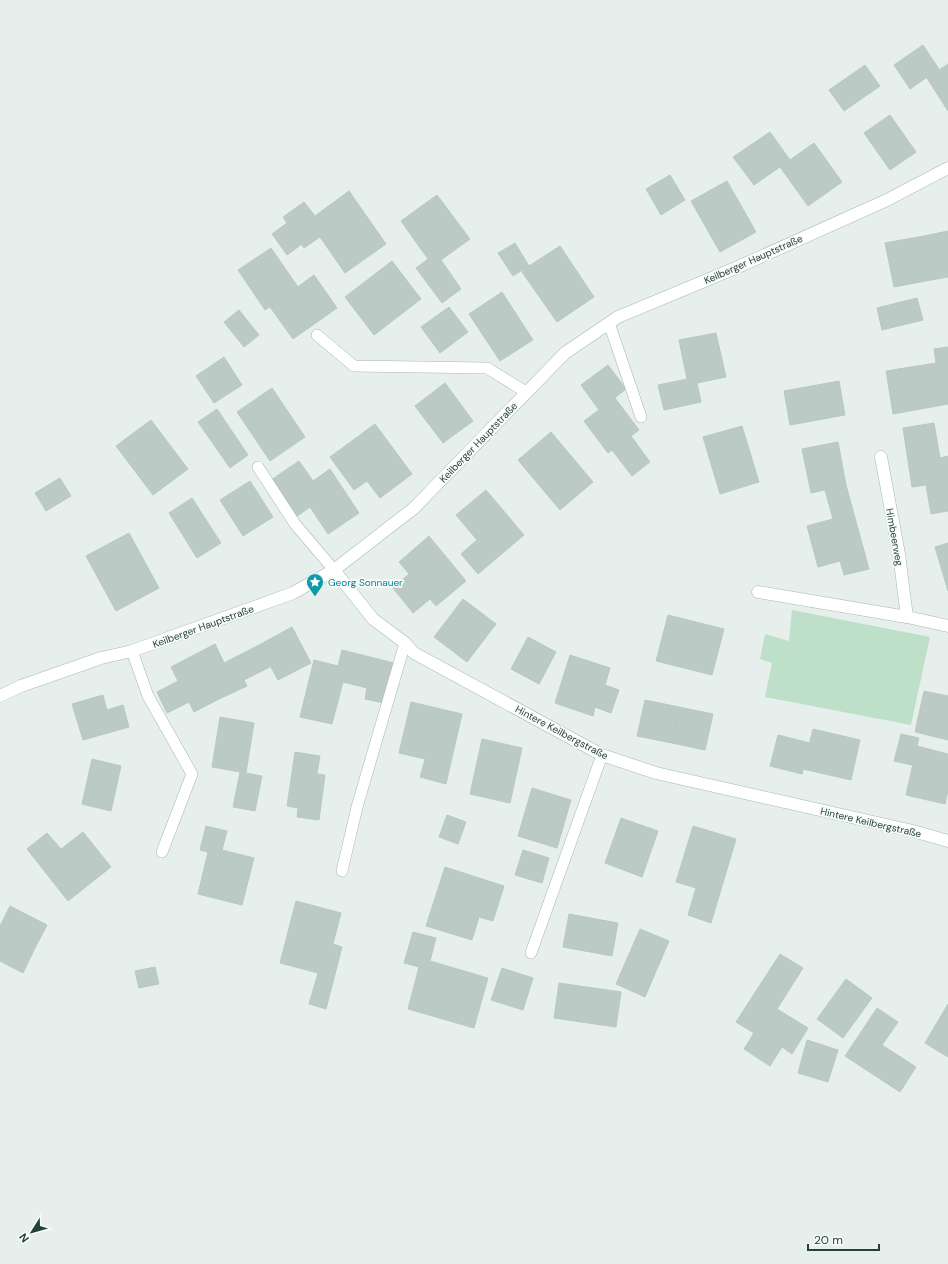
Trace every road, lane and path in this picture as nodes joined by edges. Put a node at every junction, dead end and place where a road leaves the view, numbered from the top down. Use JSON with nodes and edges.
{"nodes":[{"id":1,"x":948,"y":168,"type":"edge"},
{"id":2,"x":609,"y":323,"type":"junction"},
{"id":3,"x":317,"y":335,"type":"dead end"},
{"id":4,"x":526,"y":392,"type":"junction"},
{"id":5,"x":641,"y":417,"type":"dead end"},
{"id":6,"x":881,"y":457,"type":"dead end"},
{"id":7,"x":258,"y":467,"type":"dead end"},
{"id":8,"x":334,"y":570,"type":"junction"},
{"id":9,"x":758,"y":592,"type":"dead end"},
{"id":10,"x":907,"y":617,"type":"junction"},
{"id":11,"x":948,"y":626,"type":"edge"},
{"id":12,"x":405,"y":643,"type":"junction"},
{"id":13,"x":132,"y":651,"type":"junction"},
{"id":14,"x":0,"y":696,"type":"edge"},
{"id":15,"x":602,"y":755,"type":"junction"},
{"id":16,"x":948,"y":842,"type":"edge"},
{"id":17,"x":162,"y":852,"type":"dead end"},
{"id":18,"x":342,"y":871,"type":"dead end"},
{"id":19,"x":531,"y":953,"type":"dead end"}],
"edges":[{"from":1,"to":2,"type":"street","name":"Keilberger Hauptstraße"},
{"from":2,"to":4,"type":"street","name":"Keilberger Hauptstraße"},
{"from":2,"to":5,"type":"lane"},
{"from":3,"to":4,"type":"lane"},
{"from":4,"to":8,"type":"street","name":"Keilberger Hauptstraße"},
{"from":6,"to":10,"type":"street","name":"Himbeerweg"},
{"from":7,"to":8,"type":"lane"},
{"from":8,"to":12,"type":"street","name":"Hintere Keilbergstraße"},
{"from":8,"to":13,"type":"street","name":"Keilberger Hauptstraße"},
{"from":9,"to":10,"type":"street"},
{"from":10,"to":11,"type":"street"},
{"from":12,"to":15,"type":"street","name":"Hintere Keilbergstraße"},
{"from":12,"to":18,"type":"lane"},
{"from":13,"to":14,"type":"street","name":"Keilberger Hauptstraße"},
{"from":13,"to":17,"type":"lane"},
{"from":15,"to":16,"type":"street","name":"Hintere Keilbergstraße"},
{"from":15,"to":19,"type":"lane"}]}
